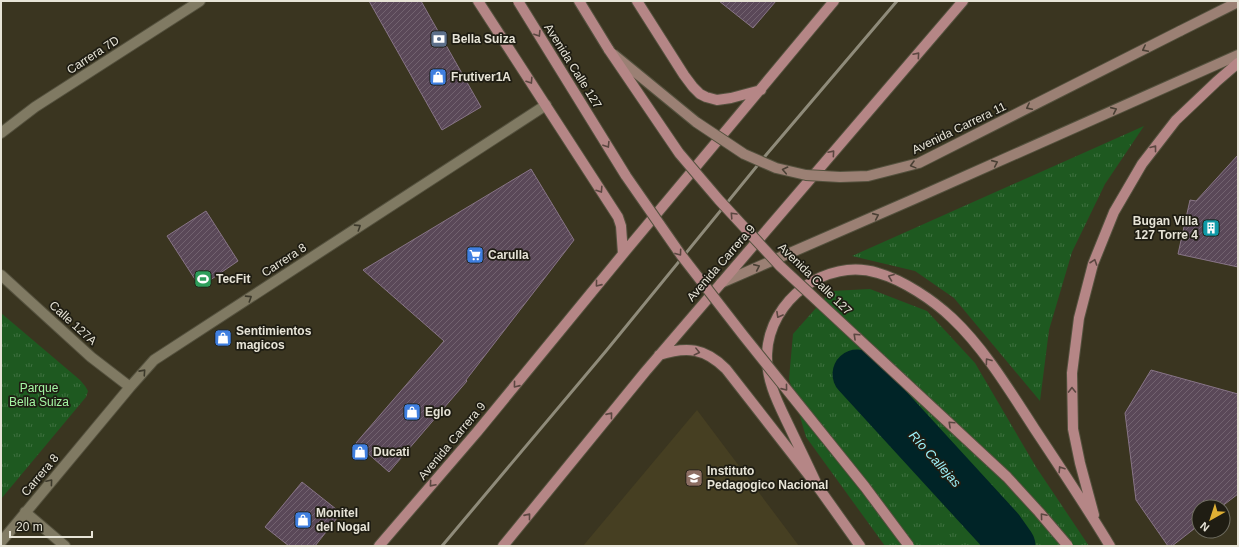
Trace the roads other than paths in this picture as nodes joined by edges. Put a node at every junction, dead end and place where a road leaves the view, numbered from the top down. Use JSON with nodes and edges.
{"nodes":[{"id":1,"x":200,"y":1,"type":"edge"},
{"id":2,"x":478,"y":1,"type":"edge"},
{"id":3,"x":518,"y":1,"type":"edge"},
{"id":4,"x":579,"y":1,"type":"edge"},
{"id":5,"x":637,"y":1,"type":"edge"},
{"id":6,"x":834,"y":1,"type":"edge"},
{"id":7,"x":963,"y":1,"type":"edge"},
{"id":8,"x":1238,"y":2,"type":"edge"},
{"id":9,"x":609,"y":50,"type":"junction"},
{"id":10,"x":1238,"y":55,"type":"edge"},
{"id":11,"x":1238,"y":63,"type":"edge"},
{"id":12,"x":761,"y":90,"type":"junction"},
{"id":13,"x":546,"y":105,"type":"junction"},
{"id":14,"x":1,"y":133,"type":"edge"},
{"id":15,"x":623,"y":254,"type":"junction"},
{"id":16,"x":1,"y":275,"type":"edge"},
{"id":17,"x":721,"y":283,"type":"junction"},
{"id":18,"x":660,"y":356,"type":"junction"},
{"id":19,"x":130,"y":387,"type":"junction"},
{"id":20,"x":818,"y":487,"type":"junction"},
{"id":21,"x":26,"y":512,"type":"junction"},
{"id":22,"x":1097,"y":525,"type":"junction"},
{"id":23,"x":1,"y":542,"type":"edge"},
{"id":24,"x":65,"y":546,"type":"edge"},
{"id":25,"x":379,"y":546,"type":"edge"},
{"id":26,"x":503,"y":546,"type":"edge"},
{"id":27,"x":860,"y":546,"type":"edge"},
{"id":28,"x":909,"y":546,"type":"edge"},
{"id":29,"x":1068,"y":546,"type":"edge"},
{"id":30,"x":1110,"y":546,"type":"edge"}],
"edges":[{"from":1,"to":14,"type":"street","name":"Carrera 7D"},
{"from":2,"to":13,"type":"main road","one_way":true},
{"from":3,"to":28,"type":"main road","name":"Avenida Calle 127","one_way":true,"bridge":true},
{"from":4,"to":9,"type":"main road","name":"Avenida Calle 127"},
{"from":5,"to":12,"type":"main road"},
{"from":6,"to":12,"type":"main road","name":"Avenida Carrera 9"},
{"from":17,"to":7,"type":"main road","name":"Avenida Carrera 9","one_way":true},
{"from":8,"to":9,"type":"main road","name":"Avenida Carrera 11","one_way":true,"bridge":true},
{"from":29,"to":9,"type":"main road","name":"Avenida Calle 127","one_way":true,"bridge":true},
{"from":17,"to":10,"type":"main road","one_way":true},
{"from":22,"to":11,"type":"main road","one_way":true},
{"from":12,"to":15,"type":"main road","name":"Avenida Carrera 9"},
{"from":13,"to":15,"type":"main road","one_way":true},
{"from":19,"to":13,"type":"street","name":"Carrera 8","one_way":true},
{"from":15,"to":25,"type":"main road","name":"Avenida Carrera 9","one_way":true},
{"from":16,"to":19,"type":"street","name":"Calle 127A"},
{"from":17,"to":18,"type":"main road","name":"Avenida Carrera 9"},
{"from":18,"to":20,"type":"main road","one_way":true},
{"from":26,"to":18,"type":"main road","name":"Avenida Carrera 9","one_way":true},
{"from":21,"to":19,"type":"street","name":"Carrera 8","one_way":true},
{"from":22,"to":20,"type":"main road","one_way":true},
{"from":20,"to":27,"type":"main road"},
{"from":21,"to":23,"type":"street","name":"Carrera 8"},
{"from":21,"to":24,"type":"street"},
{"from":22,"to":30,"type":"main road"}]}
